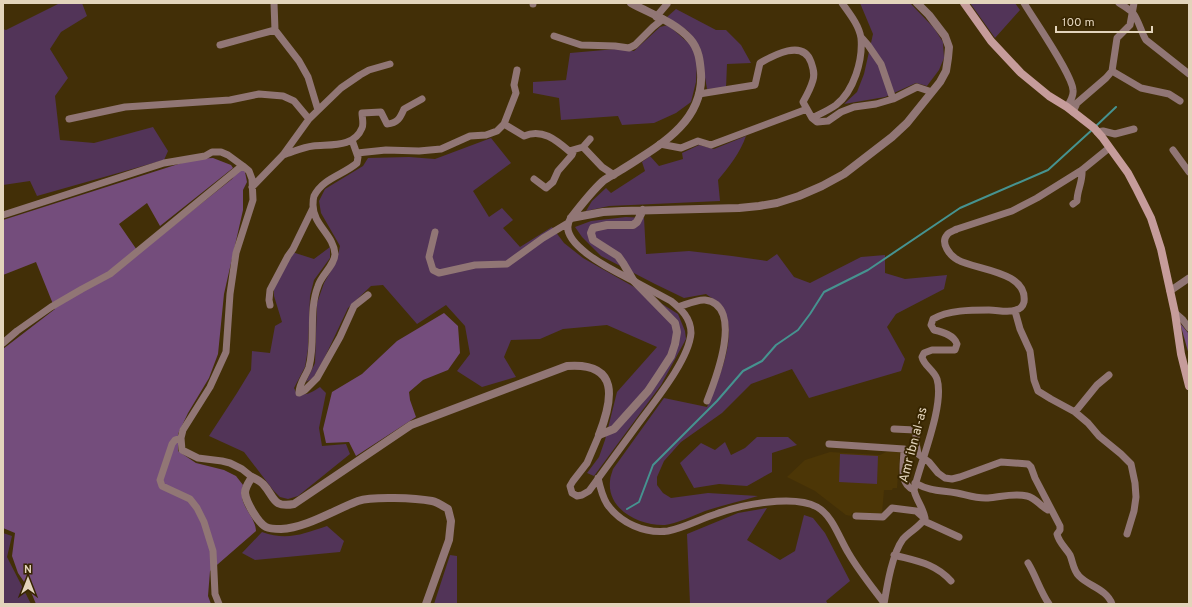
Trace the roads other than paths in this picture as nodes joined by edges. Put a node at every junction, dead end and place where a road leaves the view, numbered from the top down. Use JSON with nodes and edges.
{"nodes":[{"id":1,"x":274,"y":3,"type":"edge"},
{"id":2,"x":631,"y":3,"type":"edge"},
{"id":3,"x":842,"y":3,"type":"edge"},
{"id":4,"x":917,"y":3,"type":"edge"},
{"id":5,"x":964,"y":3,"type":"edge"},
{"id":6,"x":1024,"y":3,"type":"edge"},
{"id":7,"x":1119,"y":3,"type":"edge"},
{"id":8,"x":1134,"y":3,"type":"edge"},
{"id":9,"x":667,"y":4,"type":"edge"},
{"id":10,"x":1132,"y":13,"type":"junction"},
{"id":11,"x":660,"y":18,"type":"junction"},
{"id":12,"x":275,"y":30,"type":"junction"},
{"id":13,"x":554,"y":36,"type":"dead end"},
{"id":14,"x":861,"y":37,"type":"junction"},
{"id":15,"x":220,"y":44,"type":"dead end"},
{"id":16,"x":390,"y":64,"type":"dead end"},
{"id":17,"x":517,"y":70,"type":"dead end"},
{"id":18,"x":1112,"y":71,"type":"junction"},
{"id":19,"x":1189,"y":74,"type":"edge"},
{"id":20,"x":932,"y":92,"type":"junction"},
{"id":21,"x":699,"y":94,"type":"junction"},
{"id":22,"x":422,"y":99,"type":"dead end"},
{"id":23,"x":893,"y":99,"type":"junction"},
{"id":24,"x":1180,"y":101,"type":"dead end"},
{"id":25,"x":807,"y":109,"type":"junction"},
{"id":26,"x":318,"y":110,"type":"junction"},
{"id":27,"x":1070,"y":110,"type":"junction"},
{"id":28,"x":812,"y":118,"type":"junction"},
{"id":29,"x":69,"y":119,"type":"dead end"},
{"id":30,"x":309,"y":119,"type":"junction"},
{"id":31,"x":504,"y":124,"type":"junction"},
{"id":32,"x":1134,"y":129,"type":"dead end"},
{"id":33,"x":1097,"y":132,"type":"junction"},
{"id":34,"x":590,"y":139,"type":"dead end"},
{"id":35,"x":352,"y":140,"type":"junction"},
{"id":36,"x":660,"y":144,"type":"junction"},
{"id":37,"x":583,"y":147,"type":"junction"},
{"id":38,"x":1110,"y":148,"type":"junction"},
{"id":39,"x":574,"y":150,"type":"junction"},
{"id":40,"x":1173,"y":150,"type":"dead end"},
{"id":41,"x":357,"y":153,"type":"junction"},
{"id":42,"x":283,"y":155,"type":"junction"},
{"id":43,"x":243,"y":166,"type":"junction"},
{"id":44,"x":1082,"y":170,"type":"junction"},
{"id":45,"x":1189,"y":172,"type":"edge"},
{"id":46,"x":614,"y":174,"type":"junction"},
{"id":47,"x":534,"y":179,"type":"dead end"},
{"id":48,"x":252,"y":187,"type":"junction"},
{"id":49,"x":1073,"y":204,"type":"dead end"},
{"id":50,"x":313,"y":208,"type":"junction"},
{"id":51,"x":643,"y":210,"type":"junction"},
{"id":52,"x":3,"y":215,"type":"edge"},
{"id":53,"x":569,"y":220,"type":"junction"},
{"id":54,"x":435,"y":232,"type":"dead end"},
{"id":55,"x":1189,"y":278,"type":"edge"},
{"id":56,"x":633,"y":280,"type":"junction"},
{"id":57,"x":1170,"y":291,"type":"junction"},
{"id":58,"x":368,"y":294,"type":"dead end"},
{"id":59,"x":270,"y":305,"type":"dead end"},
{"id":60,"x":678,"y":307,"type":"junction"},
{"id":61,"x":1015,"y":311,"type":"junction"},
{"id":62,"x":1175,"y":313,"type":"junction"},
{"id":63,"x":1189,"y":328,"type":"edge"},
{"id":64,"x":3,"y":343,"type":"edge"},
{"id":65,"x":1109,"y":375,"type":"dead end"},
{"id":66,"x":1189,"y":386,"type":"edge"},
{"id":67,"x":707,"y":401,"type":"dead end"},
{"id":68,"x":1075,"y":412,"type":"junction"},
{"id":69,"x":894,"y":429,"type":"dead end"},
{"id":70,"x":599,"y":435,"type":"junction"},
{"id":71,"x":181,"y":438,"type":"junction"},
{"id":72,"x":829,"y":444,"type":"dead end"},
{"id":73,"x":923,"y":457,"type":"junction"},
{"id":74,"x":252,"y":477,"type":"junction"},
{"id":75,"x":598,"y":478,"type":"junction"},
{"id":76,"x":915,"y":486,"type":"junction"},
{"id":77,"x":1051,"y":509,"type":"junction"},
{"id":78,"x":856,"y":516,"type":"dead end"},
{"id":79,"x":924,"y":520,"type":"junction"},
{"id":80,"x":1127,"y":534,"type":"dead end"},
{"id":81,"x":959,"y":537,"type":"dead end"},
{"id":82,"x":894,"y":555,"type":"junction"},
{"id":83,"x":1028,"y":563,"type":"dead end"},
{"id":84,"x":951,"y":581,"type":"dead end"},
{"id":85,"x":219,"y":604,"type":"edge"},
{"id":86,"x":426,"y":604,"type":"edge"},
{"id":87,"x":884,"y":604,"type":"edge"},
{"id":88,"x":1049,"y":604,"type":"edge"},
{"id":89,"x":1112,"y":604,"type":"edge"}],
"edges":[{"from":1,"to":12,"type":"street"},
{"from":2,"to":11,"type":"street"},
{"from":3,"to":14,"type":"street"},
{"from":4,"to":20,"type":"street"},
{"from":5,"to":27,"type":"main road"},
{"from":6,"to":27,"type":"street"},
{"from":7,"to":10,"type":"street"},
{"from":8,"to":10,"type":"street"},
{"from":9,"to":11,"type":"street"},
{"from":10,"to":18,"type":"street"},
{"from":10,"to":19,"type":"street"},
{"from":11,"to":13,"type":"street"},
{"from":11,"to":21,"type":"street"},
{"from":12,"to":15,"type":"street"},
{"from":12,"to":26,"type":"street"},
{"from":14,"to":23,"type":"street"},
{"from":14,"to":28,"type":"street"},
{"from":16,"to":26,"type":"street"},
{"from":17,"to":31,"type":"street"},
{"from":18,"to":24,"type":"street"},
{"from":18,"to":27,"type":"street"},
{"from":20,"to":23,"type":"street"},
{"from":20,"to":51,"type":"street"},
{"from":21,"to":25,"type":"street"},
{"from":21,"to":36,"type":"street"},
{"from":22,"to":35,"type":"street"},
{"from":23,"to":28,"type":"street"},
{"from":25,"to":28,"type":"street"},
{"from":25,"to":36,"type":"street"},
{"from":26,"to":30,"type":"street"},
{"from":27,"to":33,"type":"main road"},
{"from":29,"to":30,"type":"street"},
{"from":30,"to":42,"type":"street"},
{"from":31,"to":39,"type":"street"},
{"from":31,"to":41,"type":"street"},
{"from":32,"to":33,"type":"street"},
{"from":33,"to":38,"type":"main road"},
{"from":34,"to":37,"type":"street"},
{"from":35,"to":41,"type":"street"},
{"from":35,"to":42,"type":"street"},
{"from":36,"to":46,"type":"street"},
{"from":37,"to":39,"type":"street"},
{"from":37,"to":46,"type":"street"},
{"from":38,"to":44,"type":"street"},
{"from":38,"to":57,"type":"main road"},
{"from":39,"to":47,"type":"street"},
{"from":40,"to":45,"type":"street"},
{"from":41,"to":50,"type":"street"},
{"from":42,"to":48,"type":"street"},
{"from":43,"to":48,"type":"street"},
{"from":43,"to":52,"type":"street"},
{"from":43,"to":64,"type":"street"},
{"from":44,"to":49,"type":"street"},
{"from":44,"to":61,"type":"street"},
{"from":46,"to":53,"type":"street"},
{"from":48,"to":71,"type":"street"},
{"from":50,"to":58,"type":"street"},
{"from":50,"to":59,"type":"street"},
{"from":51,"to":53,"type":"street"},
{"from":51,"to":56,"type":"street"},
{"from":53,"to":54,"type":"street"},
{"from":53,"to":56,"type":"street"},
{"from":55,"to":57,"type":"street"},
{"from":56,"to":60,"type":"street"},
{"from":56,"to":70,"type":"street"},
{"from":57,"to":62,"type":"main road"},
{"from":60,"to":67,"type":"street"},
{"from":60,"to":75,"type":"street"},
{"from":61,"to":68,"type":"street"},
{"from":61,"to":73,"type":"street","name":"Amr ibn al-as"},
{"from":62,"to":63,"type":"street"},
{"from":62,"to":66,"type":"main road"},
{"from":65,"to":68,"type":"street"},
{"from":68,"to":80,"type":"street"},
{"from":69,"to":73,"type":"street"},
{"from":70,"to":74,"type":"street"},
{"from":70,"to":75,"type":"street"},
{"from":71,"to":74,"type":"street"},
{"from":71,"to":85,"type":"street"},
{"from":72,"to":76,"type":"street"},
{"from":73,"to":76,"type":"street","name":"Amr ibn al-as"},
{"from":73,"to":77,"type":"street"},
{"from":74,"to":86,"type":"street"},
{"from":75,"to":87,"type":"street"},
{"from":76,"to":77,"type":"street"},
{"from":76,"to":79,"type":"street","name":"Amr ibn al-as"},
{"from":77,"to":89,"type":"street"},
{"from":78,"to":79,"type":"street"},
{"from":79,"to":81,"type":"street"},
{"from":79,"to":82,"type":"street"},
{"from":82,"to":84,"type":"street"},
{"from":82,"to":87,"type":"street"},
{"from":83,"to":88,"type":"street"}]}
